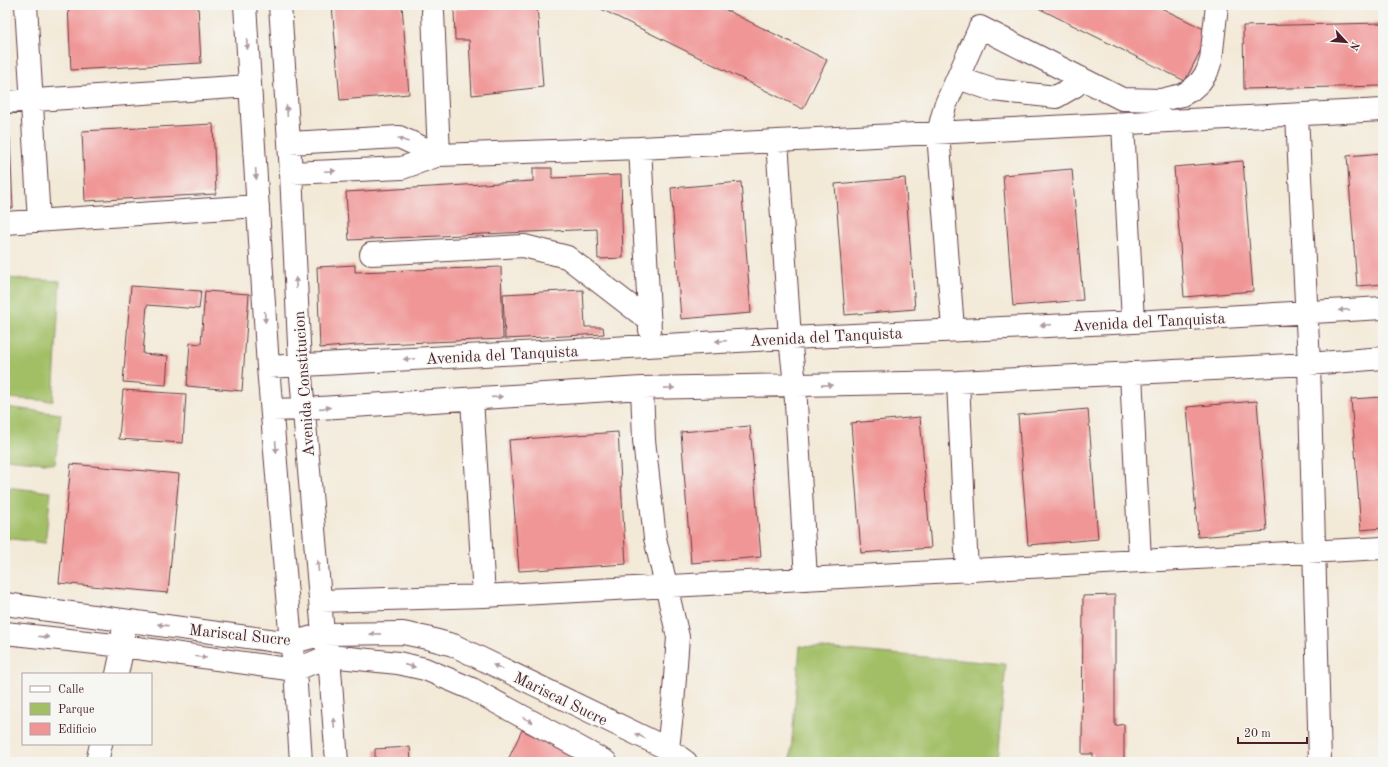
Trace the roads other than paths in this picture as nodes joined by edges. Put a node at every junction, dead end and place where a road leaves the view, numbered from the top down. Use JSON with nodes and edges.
{"nodes":[{"id":1,"x":26,"y":5,"type":"edge"},
{"id":2,"x":245,"y":5,"type":"edge"},
{"id":3,"x":280,"y":5,"type":"edge"},
{"id":4,"x":1217,"y":5,"type":"edge"},
{"id":5,"x":433,"y":12,"type":"dead end"},
{"id":6,"x":958,"y":78,"type":"junction"},
{"id":7,"x":1081,"y":78,"type":"junction"},
{"id":8,"x":250,"y":86,"type":"junction"},
{"id":9,"x":32,"y":100,"type":"junction"},
{"id":10,"x":5,"y":102,"type":"edge"},
{"id":11,"x":1383,"y":110,"type":"edge"},
{"id":12,"x":1297,"y":115,"type":"junction"},
{"id":13,"x":1123,"y":124,"type":"junction"},
{"id":14,"x":938,"y":133,"type":"junction"},
{"id":15,"x":777,"y":141,"type":"junction"},
{"id":16,"x":289,"y":143,"type":"junction"},
{"id":17,"x":640,"y":148,"type":"junction"},
{"id":18,"x":438,"y":154,"type":"junction"},
{"id":19,"x":291,"y":173,"type":"junction"},
{"id":20,"x":258,"y":206,"type":"junction"},
{"id":21,"x":39,"y":220,"type":"junction"},
{"id":22,"x":5,"y":223,"type":"edge"},
{"id":23,"x":370,"y":254,"type":"dead end"},
{"id":24,"x":1383,"y":308,"type":"edge"},
{"id":25,"x":1307,"y":313,"type":"junction"},
{"id":26,"x":650,"y":321,"type":"junction"},
{"id":27,"x":1133,"y":322,"type":"junction"},
{"id":28,"x":953,"y":329,"type":"junction"},
{"id":29,"x":790,"y":338,"type":"junction"},
{"id":30,"x":651,"y":345,"type":"junction"},
{"id":31,"x":1383,"y":358,"type":"edge"},
{"id":32,"x":1309,"y":364,"type":"junction"},
{"id":33,"x":300,"y":365,"type":"junction"},
{"id":34,"x":268,"y":367,"type":"junction"},
{"id":35,"x":1131,"y":373,"type":"junction"},
{"id":36,"x":958,"y":382,"type":"junction"},
{"id":37,"x":795,"y":385,"type":"junction"},
{"id":38,"x":642,"y":388,"type":"junction"},
{"id":39,"x":472,"y":399,"type":"junction"},
{"id":40,"x":304,"y":409,"type":"junction"},
{"id":41,"x":272,"y":410,"type":"junction"},
{"id":42,"x":1383,"y":548,"type":"edge"},
{"id":43,"x":1314,"y":552,"type":"junction"},
{"id":44,"x":1140,"y":562,"type":"junction"},
{"id":45,"x":967,"y":571,"type":"junction"},
{"id":46,"x":806,"y":579,"type":"junction"},
{"id":47,"x":666,"y":587,"type":"junction"},
{"id":48,"x":484,"y":596,"type":"junction"},
{"id":49,"x":321,"y":600,"type":"junction"},
{"id":50,"x":5,"y":604,"type":"edge"},
{"id":51,"x":123,"y":619,"type":"junction"},
{"id":52,"x":5,"y":633,"type":"edge"},
{"id":53,"x":324,"y":634,"type":"junction"},
{"id":54,"x":291,"y":642,"type":"junction"},
{"id":55,"x":123,"y":646,"type":"junction"},
{"id":56,"x":329,"y":656,"type":"junction"},
{"id":57,"x":295,"y":670,"type":"junction"},
{"id":58,"x":117,"y":673,"type":"edge"},
{"id":59,"x":102,"y":745,"type":"edge"},
{"id":60,"x":668,"y":749,"type":"junction"},
{"id":61,"x":98,"y":762,"type":"edge"},
{"id":62,"x":301,"y":762,"type":"edge"},
{"id":63,"x":337,"y":762,"type":"edge"},
{"id":64,"x":606,"y":762,"type":"edge"},
{"id":65,"x":686,"y":762,"type":"edge"},
{"id":66,"x":1320,"y":762,"type":"edge"}],
"edges":[{"from":1,"to":9,"type":"lane"},
{"from":2,"to":8,"type":"lane","name":"Avenida Constitucion","one_way":true},
{"from":16,"to":3,"type":"lane","name":"Avenida Constitucion","one_way":true},
{"from":4,"to":7,"type":"lane"},
{"from":5,"to":18,"type":"lane"},
{"from":6,"to":7,"type":"lane"},
{"from":6,"to":7,"type":"lane"},
{"from":6,"to":14,"type":"lane"},
{"from":8,"to":9,"type":"lane"},
{"from":8,"to":20,"type":"lane","name":"Avenida Constitucion","one_way":true},
{"from":9,"to":10,"type":"lane"},
{"from":9,"to":21,"type":"lane"},
{"from":11,"to":12,"type":"lane"},
{"from":12,"to":13,"type":"lane"},
{"from":12,"to":25,"type":"lane"},
{"from":13,"to":14,"type":"lane"},
{"from":13,"to":27,"type":"lane"},
{"from":14,"to":15,"type":"lane"},
{"from":14,"to":28,"type":"lane"},
{"from":15,"to":17,"type":"lane"},
{"from":15,"to":29,"type":"lane"},
{"from":18,"to":16,"type":"lane","one_way":true},
{"from":16,"to":19,"type":"lane","name":"Avenida Constitucion"},
{"from":17,"to":18,"type":"lane"},
{"from":17,"to":26,"type":"lane"},
{"from":19,"to":18,"type":"lane","one_way":true},
{"from":33,"to":19,"type":"lane","name":"Avenida Constitucion","one_way":true},
{"from":20,"to":21,"type":"lane"},
{"from":20,"to":34,"type":"lane","name":"Avenida Constitucion","one_way":true},
{"from":21,"to":22,"type":"lane"},
{"from":23,"to":26,"type":"lane"},
{"from":24,"to":25,"type":"lane","name":"Avenida del Tanquista","one_way":true},
{"from":25,"to":27,"type":"lane","name":"Avenida del Tanquista"},
{"from":25,"to":32,"type":"lane"},
{"from":26,"to":30,"type":"lane"},
{"from":27,"to":28,"type":"lane","name":"Avenida del Tanquista","one_way":true},
{"from":28,"to":29,"type":"lane","name":"Avenida del Tanquista"},
{"from":29,"to":30,"type":"lane","name":"Avenida del Tanquista","one_way":true},
{"from":29,"to":37,"type":"lane"},
{"from":30,"to":33,"type":"lane","name":"Avenida del Tanquista","one_way":true},
{"from":31,"to":32,"type":"lane"},
{"from":32,"to":35,"type":"lane"},
{"from":32,"to":43,"type":"lane"},
{"from":33,"to":34,"type":"lane","name":"Avenida del Tanquista"},
{"from":33,"to":40,"type":"lane","name":"Avenida Constitucion"},
{"from":34,"to":41,"type":"lane","name":"Avenida Constitucion"},
{"from":35,"to":36,"type":"lane"},
{"from":35,"to":44,"type":"lane"},
{"from":37,"to":36,"type":"lane","one_way":true},
{"from":36,"to":45,"type":"lane"},
{"from":38,"to":37,"type":"lane","one_way":true},
{"from":37,"to":46,"type":"lane"},
{"from":39,"to":38,"type":"lane","one_way":true},
{"from":38,"to":47,"type":"lane"},
{"from":40,"to":39,"type":"lane","one_way":true},
{"from":39,"to":48,"type":"lane"},
{"from":40,"to":41,"type":"lane"},
{"from":49,"to":40,"type":"lane","name":"Avenida Constitucion","one_way":true},
{"from":41,"to":54,"type":"lane","name":"Avenida Constitucion","one_way":true},
{"from":42,"to":43,"type":"lane"},
{"from":43,"to":44,"type":"lane"},
{"from":43,"to":66,"type":"lane"},
{"from":44,"to":45,"type":"lane"},
{"from":45,"to":46,"type":"lane"},
{"from":46,"to":47,"type":"lane"},
{"from":47,"to":48,"type":"lane"},
{"from":47,"to":60,"type":"lane"},
{"from":48,"to":49,"type":"lane"},
{"from":49,"to":53,"type":"lane","name":"Avenida Constitucion"},
{"from":50,"to":51,"type":"lane","name":"Mariscal Sucre"},
{"from":54,"to":51,"type":"lane","name":"Mariscal Sucre","one_way":true},
{"from":51,"to":55,"type":"lane"},
{"from":52,"to":55,"type":"lane","name":"Mariscal Sucre","one_way":true},
{"from":53,"to":54,"type":"lane","name":"Mariscal Sucre"},
{"from":53,"to":56,"type":"lane","name":"Avenida Constitucion"},
{"from":60,"to":53,"type":"lane","name":"Mariscal Sucre","one_way":true},
{"from":54,"to":57,"type":"lane","name":"Avenida Constitucion"},
{"from":55,"to":57,"type":"lane","name":"Mariscal Sucre","one_way":true},
{"from":55,"to":58,"type":"lane"},
{"from":56,"to":57,"type":"lane","name":"Mariscal Sucre"},
{"from":63,"to":56,"type":"lane","name":"Avenida Constitucion","one_way":true},
{"from":56,"to":64,"type":"lane","name":"Mariscal Sucre","one_way":true},
{"from":57,"to":62,"type":"lane","name":"Avenida Constitucion"},
{"from":59,"to":61,"type":"lane"},
{"from":60,"to":65,"type":"lane","name":"Mariscal Sucre"}]}
